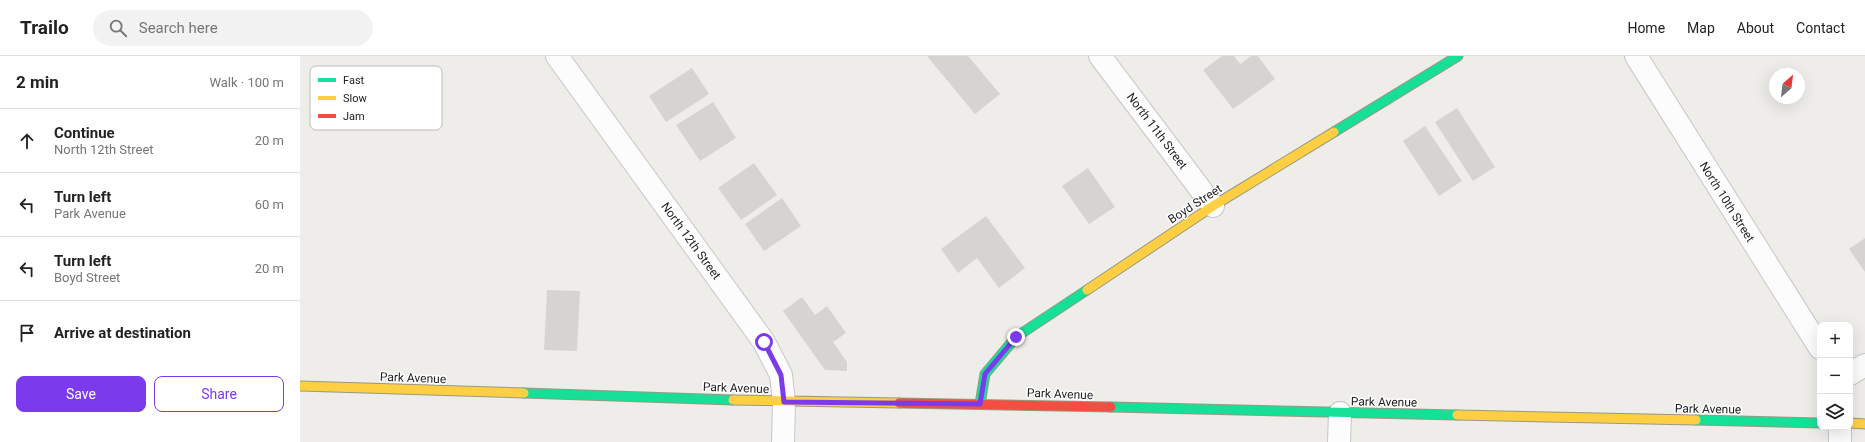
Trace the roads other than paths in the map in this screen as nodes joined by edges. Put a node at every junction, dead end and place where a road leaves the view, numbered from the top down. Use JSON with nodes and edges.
{"nodes":[{"id":1,"x":557,"y":56,"type":"edge"},
{"id":2,"x":1100,"y":56,"type":"edge"},
{"id":3,"x":1458,"y":56,"type":"edge"},
{"id":4,"x":1636,"y":56,"type":"edge"},
{"id":5,"x":1213,"y":206,"type":"junction"},
{"id":6,"x":1817,"y":343,"type":"edge"},
{"id":7,"x":1865,"y":366,"type":"edge"},
{"id":8,"x":1853,"y":372,"type":"edge"},
{"id":9,"x":300,"y":386,"type":"edge"},
{"id":10,"x":784,"y":402,"type":"junction"},
{"id":11,"x":980,"y":404,"type":"junction"},
{"id":12,"x":1340,"y":413,"type":"junction"},
{"id":13,"x":1817,"y":423,"type":"edge"},
{"id":14,"x":1853,"y":424,"type":"edge"},
{"id":15,"x":1865,"y":424,"type":"edge"},
{"id":16,"x":1840,"y":430,"type":"edge"},
{"id":17,"x":783,"y":442,"type":"edge"},
{"id":18,"x":1339,"y":442,"type":"edge"},
{"id":19,"x":1840,"y":442,"type":"edge"}],
"edges":[{"from":1,"to":10,"type":"street","name":"North 12th Street"},
{"from":2,"to":5,"type":"street","name":"North 11th Street"},
{"from":3,"to":5,"type":"main road","name":"Boyd Street"},
{"from":4,"to":6,"type":"street","name":"North 10th Street"},
{"from":5,"to":11,"type":"main road","name":"Boyd Street"},
{"from":7,"to":8,"type":"street"},
{"from":9,"to":10,"type":"main road","name":"Park Avenue"},
{"from":10,"to":11,"type":"main road","name":"Park Avenue"},
{"from":10,"to":17,"type":"street","name":"North 12th Street"},
{"from":11,"to":12,"type":"main road","name":"Park Avenue"},
{"from":12,"to":13,"type":"main road","name":"Park Avenue"},
{"from":12,"to":18,"type":"street"},
{"from":14,"to":15,"type":"main road"},
{"from":16,"to":19,"type":"street"}]}
